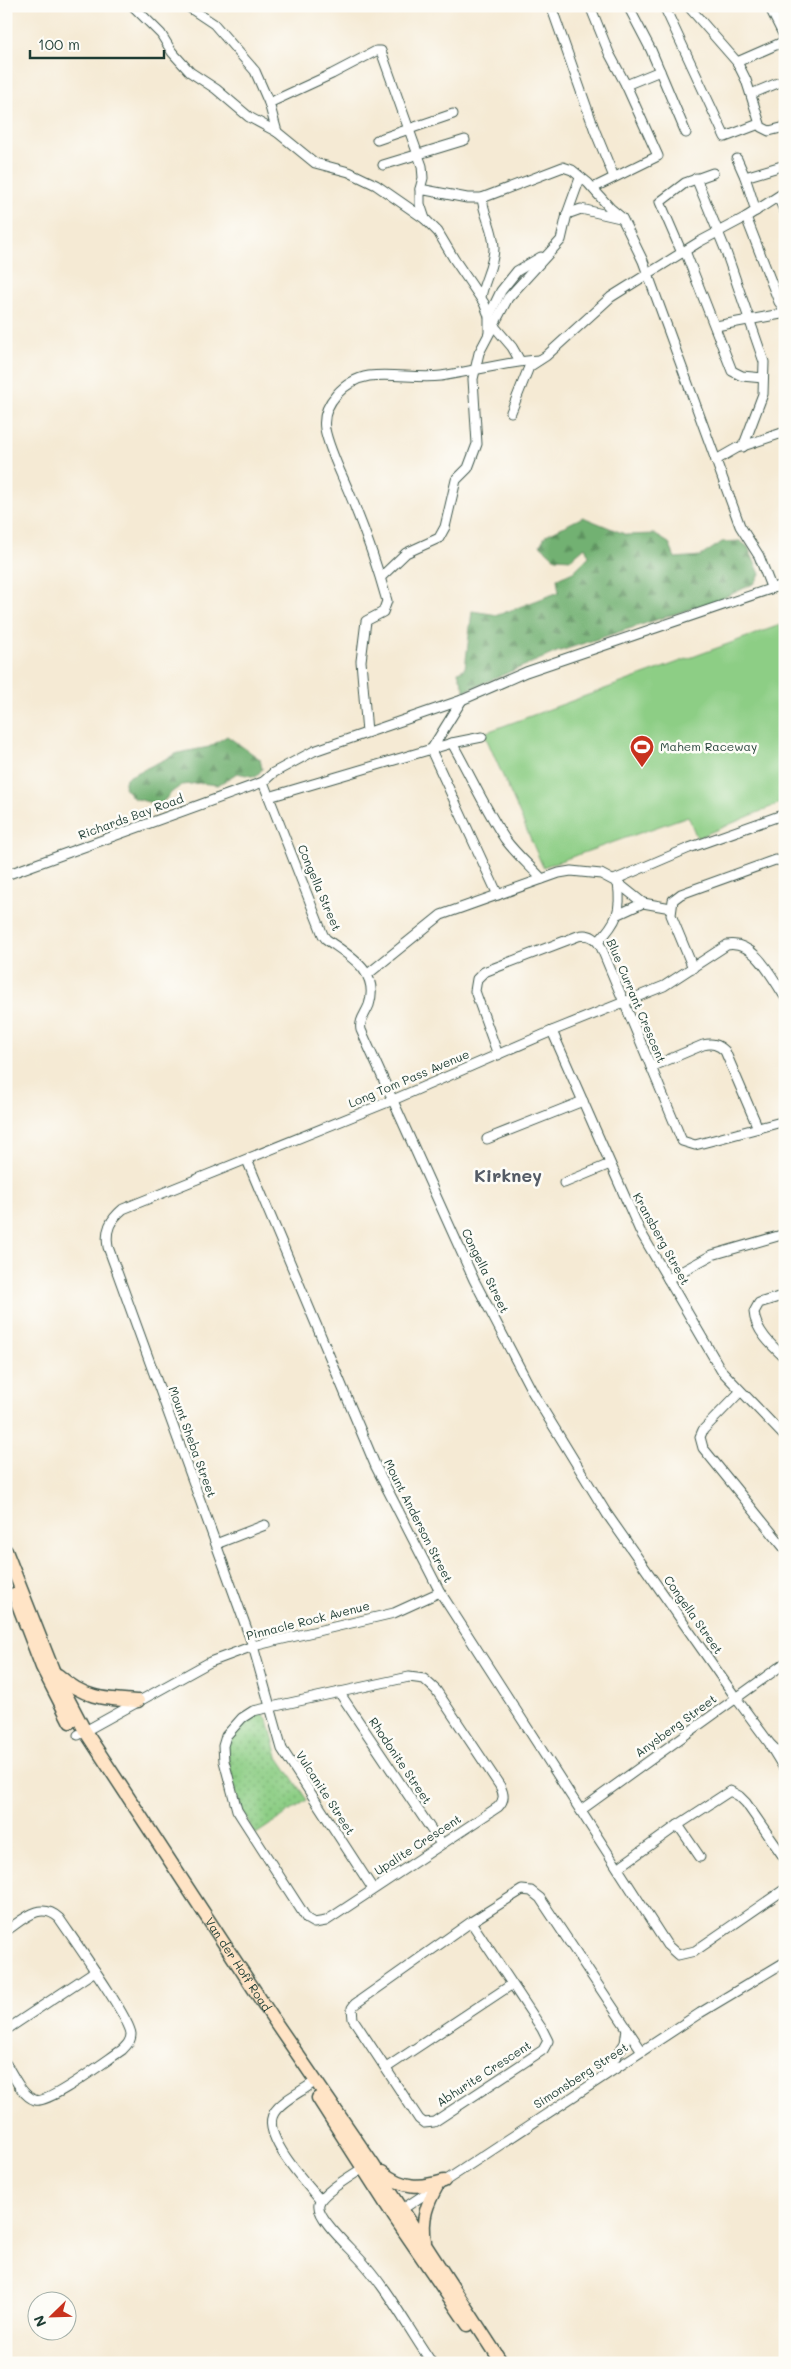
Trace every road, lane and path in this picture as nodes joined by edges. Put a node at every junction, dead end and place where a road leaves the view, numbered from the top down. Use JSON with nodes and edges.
{"nodes":[{"id":1,"x":133,"y":6,"type":"edge"},
{"id":2,"x":187,"y":6,"type":"edge"},
{"id":3,"x":552,"y":6,"type":"edge"},
{"id":4,"x":590,"y":6,"type":"edge"},
{"id":5,"x":628,"y":6,"type":"edge"},
{"id":6,"x":664,"y":6,"type":"edge"},
{"id":7,"x":688,"y":6,"type":"edge"},
{"id":8,"x":769,"y":6,"type":"edge"},
{"id":9,"x":785,"y":40,"type":"edge"},
{"id":10,"x":737,"y":62,"type":"junction"},
{"id":11,"x":660,"y":71,"type":"junction"},
{"id":12,"x":785,"y":80,"type":"edge"},
{"id":13,"x":626,"y":85,"type":"junction"},
{"id":14,"x":751,"y":94,"type":"junction"},
{"id":15,"x":269,"y":103,"type":"junction"},
{"id":16,"x":453,"y":114,"type":"dead end"},
{"id":17,"x":759,"y":124,"type":"junction"},
{"id":18,"x":785,"y":127,"type":"edge"},
{"id":19,"x":410,"y":129,"type":"junction"},
{"id":20,"x":278,"y":132,"type":"junction"},
{"id":21,"x":686,"y":133,"type":"dead end"},
{"id":22,"x":377,"y":140,"type":"dead end"},
{"id":23,"x":465,"y":140,"type":"dead end"},
{"id":24,"x":419,"y":155,"type":"junction"},
{"id":25,"x":738,"y":158,"type":"dead end"},
{"id":26,"x":383,"y":165,"type":"dead end"},
{"id":27,"x":785,"y":165,"type":"edge"},
{"id":28,"x":713,"y":172,"type":"dead end"},
{"id":29,"x":614,"y":177,"type":"junction"},
{"id":30,"x":745,"y":177,"type":"junction"},
{"id":31,"x":580,"y":178,"type":"junction"},
{"id":32,"x":696,"y":178,"type":"junction"},
{"id":33,"x":420,"y":188,"type":"junction"},
{"id":34,"x":593,"y":188,"type":"junction"},
{"id":35,"x":781,"y":194,"type":"edge"},
{"id":36,"x":482,"y":198,"type":"junction"},
{"id":37,"x":756,"y":211,"type":"junction"},
{"id":38,"x":785,"y":212,"type":"edge"},
{"id":39,"x":567,"y":214,"type":"junction"},
{"id":40,"x":746,"y":217,"type":"junction"},
{"id":41,"x":622,"y":218,"type":"junction"},
{"id":42,"x":425,"y":219,"type":"junction"},
{"id":43,"x":719,"y":233,"type":"junction"},
{"id":44,"x":563,"y":234,"type":"junction"},
{"id":45,"x":684,"y":252,"type":"junction"},
{"id":46,"x":647,"y":275,"type":"junction"},
{"id":47,"x":481,"y":297,"type":"junction"},
{"id":48,"x":784,"y":312,"type":"edge"},
{"id":49,"x":489,"y":316,"type":"junction"},
{"id":50,"x":750,"y":320,"type":"junction"},
{"id":51,"x":494,"y":326,"type":"junction"},
{"id":52,"x":716,"y":326,"type":"junction"},
{"id":53,"x":489,"y":336,"type":"junction"},
{"id":54,"x":539,"y":360,"type":"junction"},
{"id":55,"x":520,"y":361,"type":"junction"},
{"id":56,"x":474,"y":370,"type":"junction"},
{"id":57,"x":763,"y":378,"type":"junction"},
{"id":58,"x":511,"y":412,"type":"dead end"},
{"id":59,"x":785,"y":432,"type":"edge"},
{"id":60,"x":743,"y":446,"type":"junction"},
{"id":61,"x":716,"y":460,"type":"junction"},
{"id":62,"x":381,"y":577,"type":"junction"},
{"id":63,"x":785,"y":584,"type":"edge"},
{"id":64,"x":771,"y":588,"type":"junction"},
{"id":65,"x":462,"y":700,"type":"junction"},
{"id":66,"x":367,"y":732,"type":"junction"},
{"id":67,"x":482,"y":737,"type":"dead end"},
{"id":68,"x":452,"y":743,"type":"junction"},
{"id":69,"x":431,"y":750,"type":"junction"},
{"id":70,"x":263,"y":782,"type":"junction"},
{"id":71,"x":269,"y":797,"type":"junction"},
{"id":72,"x":785,"y":814,"type":"edge"},
{"id":73,"x":785,"y":860,"type":"edge"},
{"id":74,"x":6,"y":875,"type":"edge"},
{"id":75,"x":542,"y":880,"type":"junction"},
{"id":76,"x":616,"y":882,"type":"junction"},
{"id":77,"x":498,"y":894,"type":"junction"},
{"id":78,"x":643,"y":903,"type":"junction"},
{"id":79,"x":671,"y":908,"type":"junction"},
{"id":80,"x":618,"y":915,"type":"junction"},
{"id":81,"x":598,"y":942,"type":"junction"},
{"id":82,"x":693,"y":968,"type":"junction"},
{"id":83,"x":368,"y":974,"type":"junction"},
{"id":84,"x":785,"y":997,"type":"edge"},
{"id":85,"x":624,"y":1003,"type":"junction"},
{"id":86,"x":552,"y":1031,"type":"junction"},
{"id":87,"x":498,"y":1055,"type":"junction"},
{"id":88,"x":651,"y":1068,"type":"junction"},
{"id":89,"x":393,"y":1100,"type":"junction"},
{"id":90,"x":583,"y":1101,"type":"junction"},
{"id":91,"x":785,"y":1121,"type":"edge"},
{"id":92,"x":758,"y":1128,"type":"junction"},
{"id":93,"x":487,"y":1139,"type":"dead end"},
{"id":94,"x":247,"y":1160,"type":"junction"},
{"id":95,"x":610,"y":1164,"type":"junction"},
{"id":96,"x":564,"y":1183,"type":"dead end"},
{"id":97,"x":785,"y":1234,"type":"edge"},
{"id":98,"x":108,"y":1247,"type":"joint"},
{"id":99,"x":668,"y":1279,"type":"junction"},
{"id":100,"x":785,"y":1295,"type":"edge"},
{"id":101,"x":785,"y":1358,"type":"edge"},
{"id":102,"x":740,"y":1392,"type":"junction"},
{"id":103,"x":785,"y":1437,"type":"edge"},
{"id":104,"x":265,"y":1525,"type":"dead end"},
{"id":105,"x":216,"y":1544,"type":"junction"},
{"id":106,"x":785,"y":1549,"type":"edge"},
{"id":107,"x":6,"y":1551,"type":"edge"},
{"id":108,"x":6,"y":1571,"type":"edge"},
{"id":109,"x":440,"y":1592,"type":"junction"},
{"id":110,"x":253,"y":1646,"type":"junction"},
{"id":111,"x":785,"y":1663,"type":"edge"},
{"id":112,"x":53,"y":1670,"type":"junction"},
{"id":113,"x":339,"y":1692,"type":"junction"},
{"id":114,"x":736,"y":1698,"type":"junction"},
{"id":115,"x":138,"y":1701,"type":"junction"},
{"id":116,"x":270,"y":1706,"type":"junction"},
{"id":117,"x":81,"y":1733,"type":"junction"},
{"id":118,"x":770,"y":1744,"type":"junction"},
{"id":119,"x":785,"y":1759,"type":"edge"},
{"id":120,"x":785,"y":1770,"type":"edge"},
{"id":121,"x":581,"y":1810,"type":"junction"},
{"id":122,"x":678,"y":1825,"type":"junction"},
{"id":123,"x":441,"y":1844,"type":"junction"},
{"id":124,"x":700,"y":1857,"type":"dead end"},
{"id":125,"x":785,"y":1859,"type":"edge"},
{"id":126,"x":618,"y":1868,"type":"junction"},
{"id":127,"x":373,"y":1889,"type":"junction"},
{"id":128,"x":785,"y":1889,"type":"edge"},
{"id":129,"x":472,"y":1922,"type":"junction"},
{"id":130,"x":6,"y":1931,"type":"edge"},
{"id":131,"x":785,"y":1962,"type":"edge"},
{"id":132,"x":94,"y":1971,"type":"junction"},
{"id":133,"x":511,"y":1985,"type":"junction"},
{"id":134,"x":627,"y":2028,"type":"junction"},
{"id":135,"x":6,"y":2030,"type":"edge"},
{"id":136,"x":642,"y":2050,"type":"junction"},
{"id":137,"x":6,"y":2064,"type":"edge"},
{"id":138,"x":386,"y":2068,"type":"junction"},
{"id":139,"x":599,"y":2079,"type":"junction"},
{"id":140,"x":310,"y":2085,"type":"junction"},
{"id":141,"x":369,"y":2167,"type":"junction"},
{"id":142,"x":441,"y":2183,"type":"junction"},
{"id":143,"x":320,"y":2200,"type":"junction"},
{"id":144,"x":398,"y":2212,"type":"junction"},
{"id":145,"x":426,"y":2245,"type":"junction"},
{"id":146,"x":432,"y":2363,"type":"edge"},
{"id":147,"x":493,"y":2363,"type":"edge"},
{"id":148,"x":502,"y":2363,"type":"edge"}],
"edges":[{"from":1,"to":20,"type":"street"},
{"from":2,"to":15,"type":"street"},
{"from":3,"to":29,"type":"street"},
{"from":4,"to":13,"type":"street"},
{"from":5,"to":11,"type":"street"},
{"from":6,"to":17,"type":"street"},
{"from":7,"to":10,"type":"street"},
{"from":8,"to":9,"type":"street"},
{"from":9,"to":10,"type":"street"},
{"from":10,"to":14,"type":"street"},
{"from":11,"to":13,"type":"street"},
{"from":11,"to":21,"type":"street"},
{"from":12,"to":14,"type":"street"},
{"from":13,"to":29,"type":"street"},
{"from":14,"to":17,"type":"street"},
{"from":15,"to":19,"type":"street"},
{"from":15,"to":20,"type":"street"},
{"from":16,"to":19,"type":"street"},
{"from":17,"to":18,"type":"street"},
{"from":19,"to":22,"type":"street"},
{"from":19,"to":24,"type":"street"},
{"from":20,"to":42,"type":"street"},
{"from":23,"to":24,"type":"street"},
{"from":24,"to":26,"type":"street"},
{"from":24,"to":33,"type":"street"},
{"from":25,"to":30,"type":"street"},
{"from":27,"to":30,"type":"street"},
{"from":28,"to":32,"type":"street"},
{"from":29,"to":34,"type":"street"},
{"from":30,"to":37,"type":"street"},
{"from":31,"to":34,"type":"street"},
{"from":31,"to":36,"type":"street"},
{"from":31,"to":39,"type":"street"},
{"from":32,"to":43,"type":"street"},
{"from":32,"to":45,"type":"street"},
{"from":33,"to":36,"type":"street"},
{"from":33,"to":42,"type":"street"},
{"from":34,"to":41,"type":"street"},
{"from":35,"to":37,"type":"street"},
{"from":35,"to":38,"type":"street"},
{"from":36,"to":47,"type":"street"},
{"from":37,"to":40,"type":"street"},
{"from":39,"to":41,"type":"street"},
{"from":39,"to":44,"type":"street"},
{"from":40,"to":43,"type":"street"},
{"from":40,"to":48,"type":"street"},
{"from":41,"to":46,"type":"street"},
{"from":42,"to":47,"type":"street"},
{"from":43,"to":45,"type":"street"},
{"from":43,"to":50,"type":"street"},
{"from":44,"to":49,"type":"street"},
{"from":44,"to":51,"type":"street"},
{"from":45,"to":46,"type":"street"},
{"from":45,"to":52,"type":"street"},
{"from":46,"to":54,"type":"street"},
{"from":46,"to":61,"type":"street"},
{"from":47,"to":49,"type":"street"},
{"from":48,"to":50,"type":"street"},
{"from":49,"to":53,"type":"street"},
{"from":50,"to":52,"type":"street"},
{"from":50,"to":57,"type":"street"},
{"from":51,"to":53,"type":"street"},
{"from":51,"to":55,"type":"street"},
{"from":52,"to":57,"type":"street"},
{"from":53,"to":56,"type":"street"},
{"from":54,"to":55,"type":"street"},
{"from":54,"to":58,"type":"street"},
{"from":55,"to":56,"type":"street"},
{"from":56,"to":62,"type":"street"},
{"from":56,"to":62,"type":"street"},
{"from":57,"to":60,"type":"street"},
{"from":59,"to":60,"type":"street"},
{"from":60,"to":61,"type":"street"},
{"from":61,"to":64,"type":"street"},
{"from":62,"to":66,"type":"street"},
{"from":63,"to":64,"type":"street","name":"Richards Bay Road"},
{"from":64,"to":65,"type":"street","name":"Richards Bay Road"},
{"from":65,"to":66,"type":"street","name":"Richards Bay Road"},
{"from":65,"to":69,"type":"street"},
{"from":66,"to":70,"type":"street","name":"Richards Bay Road"},
{"from":67,"to":68,"type":"street"},
{"from":68,"to":69,"type":"street"},
{"from":68,"to":75,"type":"street"},
{"from":69,"to":71,"type":"street"},
{"from":69,"to":77,"type":"street"},
{"from":70,"to":71,"type":"street","name":"Congella Street"},
{"from":70,"to":74,"type":"street","name":"Richards Bay Road"},
{"from":71,"to":83,"type":"street","name":"Congella Street"},
{"from":72,"to":76,"type":"street"},
{"from":73,"to":79,"type":"street"},
{"from":75,"to":76,"type":"street"},
{"from":75,"to":77,"type":"street"},
{"from":76,"to":78,"type":"street"},
{"from":76,"to":80,"type":"street"},
{"from":77,"to":83,"type":"street"},
{"from":78,"to":79,"type":"street"},
{"from":78,"to":80,"type":"street"},
{"from":79,"to":82,"type":"street"},
{"from":80,"to":81,"type":"street"},
{"from":81,"to":85,"type":"street","name":"Blue Currant Crescent"},
{"from":81,"to":87,"type":"street","name":"Blue Currant Crescent"},
{"from":82,"to":84,"type":"street","name":"Long Tom Pass Avenue"},
{"from":82,"to":85,"type":"street","name":"Long Tom Pass Avenue"},
{"from":83,"to":89,"type":"street","name":"Congella Street"},
{"from":85,"to":86,"type":"street","name":"Long Tom Pass Avenue"},
{"from":85,"to":88,"type":"street","name":"Blue Currant Crescent"},
{"from":86,"to":87,"type":"street","name":"Long Tom Pass Avenue"},
{"from":86,"to":90,"type":"street","name":"Kransberg Street"},
{"from":87,"to":89,"type":"street","name":"Long Tom Pass Avenue"},
{"from":88,"to":92,"type":"street","name":"Blue Currant Crescent"},
{"from":88,"to":92,"type":"street"},
{"from":89,"to":94,"type":"street","name":"Long Tom Pass Avenue"},
{"from":89,"to":114,"type":"street","name":"Congella Street"},
{"from":90,"to":93,"type":"street"},
{"from":90,"to":95,"type":"street","name":"Kransberg Street"},
{"from":91,"to":92,"type":"street","name":"Blue Currant Crescent"},
{"from":94,"to":98,"type":"street","name":"Long Tom Pass Avenue"},
{"from":94,"to":109,"type":"street","name":"Mount Anderson Street"},
{"from":95,"to":96,"type":"street"},
{"from":95,"to":99,"type":"street","name":"Kransberg Street"},
{"from":97,"to":99,"type":"street"},
{"from":98,"to":105,"type":"street","name":"Mount Sheba Street"},
{"from":99,"to":102,"type":"street","name":"Kransberg Street"},
{"from":100,"to":101,"type":"street"},
{"from":102,"to":103,"type":"street","name":"Kransberg Street"},
{"from":102,"to":106,"type":"street"},
{"from":104,"to":105,"type":"street"},
{"from":105,"to":110,"type":"street","name":"Mount Sheba Street"},
{"from":107,"to":112,"type":"main road","name":"Van der Hoff Road"},
{"from":108,"to":117,"type":"main road","name":"Van der Hoff Road"},
{"from":109,"to":110,"type":"street","name":"Pinnacle Rock Avenue"},
{"from":109,"to":121,"type":"street","name":"Mount Anderson Street"},
{"from":110,"to":115,"type":"street","name":"Pinnacle Rock Avenue"},
{"from":110,"to":116,"type":"street","name":"Vulcanite Street"},
{"from":111,"to":114,"type":"street","name":"Anysberg Street"},
{"from":112,"to":115,"type":"main road"},
{"from":112,"to":117,"type":"main road","name":"Van der Hoff Road"},
{"from":113,"to":116,"type":"street","name":"Upalite Crescent"},
{"from":113,"to":123,"type":"street","name":"Rhodonite Street"},
{"from":113,"to":123,"type":"street","name":"Upalite Crescent"},
{"from":114,"to":118,"type":"street","name":"Congella Street"},
{"from":114,"to":121,"type":"street","name":"Anysberg Street"},
{"from":115,"to":117,"type":"street","name":"Pinnacle Rock Avenue"},
{"from":116,"to":127,"type":"street","name":"Vulcanite Street"},
{"from":116,"to":127,"type":"street","name":"Upalite Crescent"},
{"from":117,"to":140,"type":"main road","name":"Van der Hoff Road"},
{"from":117,"to":141,"type":"main road","name":"Van der Hoff Road"},
{"from":118,"to":119,"type":"street","name":"Congella Street"},
{"from":118,"to":120,"type":"street","name":"Congella Street"},
{"from":121,"to":126,"type":"street","name":"Mount Anderson Street"},
{"from":122,"to":124,"type":"street"},
{"from":122,"to":125,"type":"street"},
{"from":122,"to":126,"type":"street"},
{"from":123,"to":127,"type":"street","name":"Upalite Crescent"},
{"from":126,"to":128,"type":"street","name":"Mount Anderson Street"},
{"from":129,"to":133,"type":"street","name":"Abhurite Crescent"},
{"from":129,"to":134,"type":"street","name":"Abhurite Crescent"},
{"from":129,"to":138,"type":"street","name":"Abhurite Crescent"},
{"from":130,"to":132,"type":"street"},
{"from":131,"to":136,"type":"street","name":"Simonsberg Street"},
{"from":132,"to":135,"type":"street"},
{"from":132,"to":137,"type":"street"},
{"from":133,"to":138,"type":"street"},
{"from":133,"to":138,"type":"street","name":"Abhurite Crescent"},
{"from":134,"to":136,"type":"street","name":"Abhurite Crescent"},
{"from":134,"to":139,"type":"street"},
{"from":136,"to":139,"type":"street","name":"Simonsberg Street"},
{"from":139,"to":142,"type":"street","name":"Simonsberg Street"},
{"from":140,"to":141,"type":"main road","name":"Van der Hoff Road"},
{"from":140,"to":143,"type":"street"},
{"from":141,"to":142,"type":"main road"},
{"from":141,"to":143,"type":"street"},
{"from":141,"to":144,"type":"main road","name":"Van der Hoff Road"},
{"from":142,"to":144,"type":"street","name":"Simonsberg Street"},
{"from":142,"to":145,"type":"main road"},
{"from":143,"to":146,"type":"street"},
{"from":144,"to":145,"type":"main road","name":"Van der Hoff Road"},
{"from":144,"to":147,"type":"main road","name":"Van der Hoff Road"},
{"from":145,"to":148,"type":"main road","name":"Van der Hoff Road"}]}
